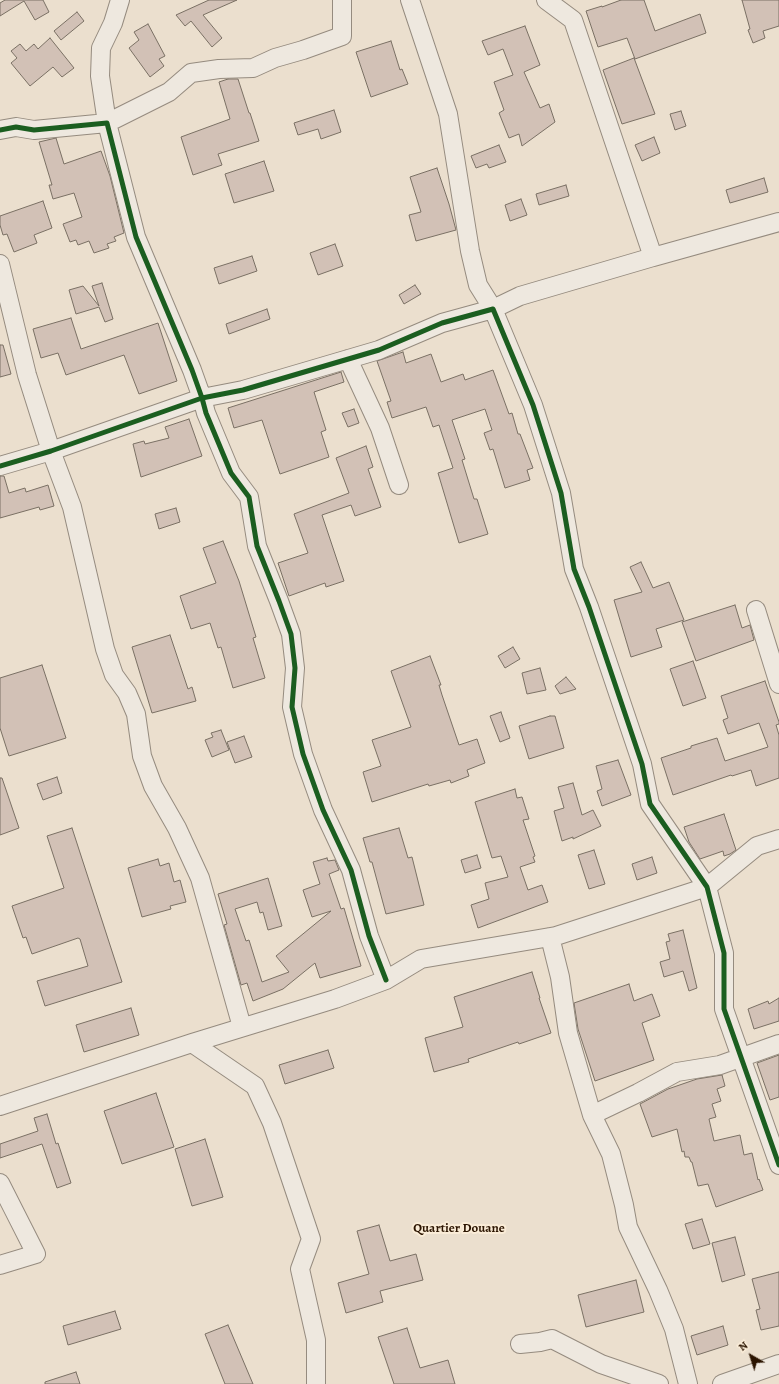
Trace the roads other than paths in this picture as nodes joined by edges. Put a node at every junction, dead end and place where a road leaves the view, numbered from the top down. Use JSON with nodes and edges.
{"nodes":[{"id":1,"x":120,"y":0,"type":"edge"},
{"id":2,"x":342,"y":0,"type":"edge"},
{"id":3,"x":410,"y":0,"type":"edge"},
{"id":4,"x":546,"y":0,"type":"edge"},
{"id":5,"x":107,"y":123,"type":"junction"},
{"id":6,"x":0,"y":130,"type":"edge"},
{"id":7,"x":779,"y":222,"type":"edge"},
{"id":8,"x":653,"y":257,"type":"junction"},
{"id":9,"x":0,"y":264,"type":"edge"},
{"id":10,"x":493,"y":309,"type":"junction"},
{"id":11,"x":348,"y":359,"type":"junction"},
{"id":12,"x":202,"y":398,"type":"junction"},
{"id":13,"x":51,"y":451,"type":"junction"},
{"id":14,"x":0,"y":466,"type":"edge"},
{"id":15,"x":400,"y":485,"type":"dead end"},
{"id":16,"x":756,"y":610,"type":"dead end"},
{"id":17,"x":779,"y":684,"type":"edge"},
{"id":18,"x":779,"y":839,"type":"edge"},
{"id":19,"x":707,"y":887,"type":"junction"},
{"id":20,"x":550,"y":937,"type":"junction"},
{"id":21,"x":386,"y":980,"type":"junction"},
{"id":22,"x":242,"y":1027,"type":"junction"},
{"id":23,"x":192,"y":1043,"type":"junction"},
{"id":24,"x":779,"y":1044,"type":"edge"},
{"id":25,"x":742,"y":1058,"type":"junction"},
{"id":26,"x":0,"y":1106,"type":"edge"},
{"id":27,"x":592,"y":1115,"type":"junction"},
{"id":28,"x":779,"y":1165,"type":"edge"},
{"id":29,"x":0,"y":1183,"type":"edge"},
{"id":30,"x":0,"y":1265,"type":"edge"},
{"id":31,"x":520,"y":1344,"type":"dead end"},
{"id":32,"x":779,"y":1364,"type":"edge"},
{"id":33,"x":316,"y":1384,"type":"edge"},
{"id":34,"x":659,"y":1384,"type":"edge"},
{"id":35,"x":688,"y":1384,"type":"edge"},
{"id":36,"x":722,"y":1384,"type":"edge"}],
"edges":[{"from":1,"to":5,"type":"street"},
{"from":2,"to":5,"type":"street"},
{"from":3,"to":10,"type":"street"},
{"from":4,"to":8,"type":"street"},
{"from":5,"to":6,"type":"street"},
{"from":5,"to":12,"type":"street"},
{"from":7,"to":8,"type":"street"},
{"from":8,"to":10,"type":"street"},
{"from":9,"to":13,"type":"street"},
{"from":10,"to":11,"type":"street"},
{"from":10,"to":19,"type":"street"},
{"from":11,"to":12,"type":"street"},
{"from":11,"to":15,"type":"street"},
{"from":12,"to":13,"type":"street"},
{"from":12,"to":21,"type":"street"},
{"from":13,"to":14,"type":"street"},
{"from":13,"to":22,"type":"street"},
{"from":16,"to":17,"type":"street"},
{"from":18,"to":19,"type":"street"},
{"from":19,"to":20,"type":"street"},
{"from":19,"to":25,"type":"street"},
{"from":20,"to":21,"type":"street"},
{"from":20,"to":27,"type":"street"},
{"from":21,"to":22,"type":"street"},
{"from":22,"to":23,"type":"street"},
{"from":23,"to":26,"type":"street"},
{"from":23,"to":33,"type":"street"},
{"from":24,"to":25,"type":"street"},
{"from":25,"to":27,"type":"street"},
{"from":25,"to":28,"type":"street"},
{"from":27,"to":35,"type":"street"},
{"from":29,"to":30,"type":"street"},
{"from":31,"to":34,"type":"street"},
{"from":32,"to":36,"type":"street"}]}
